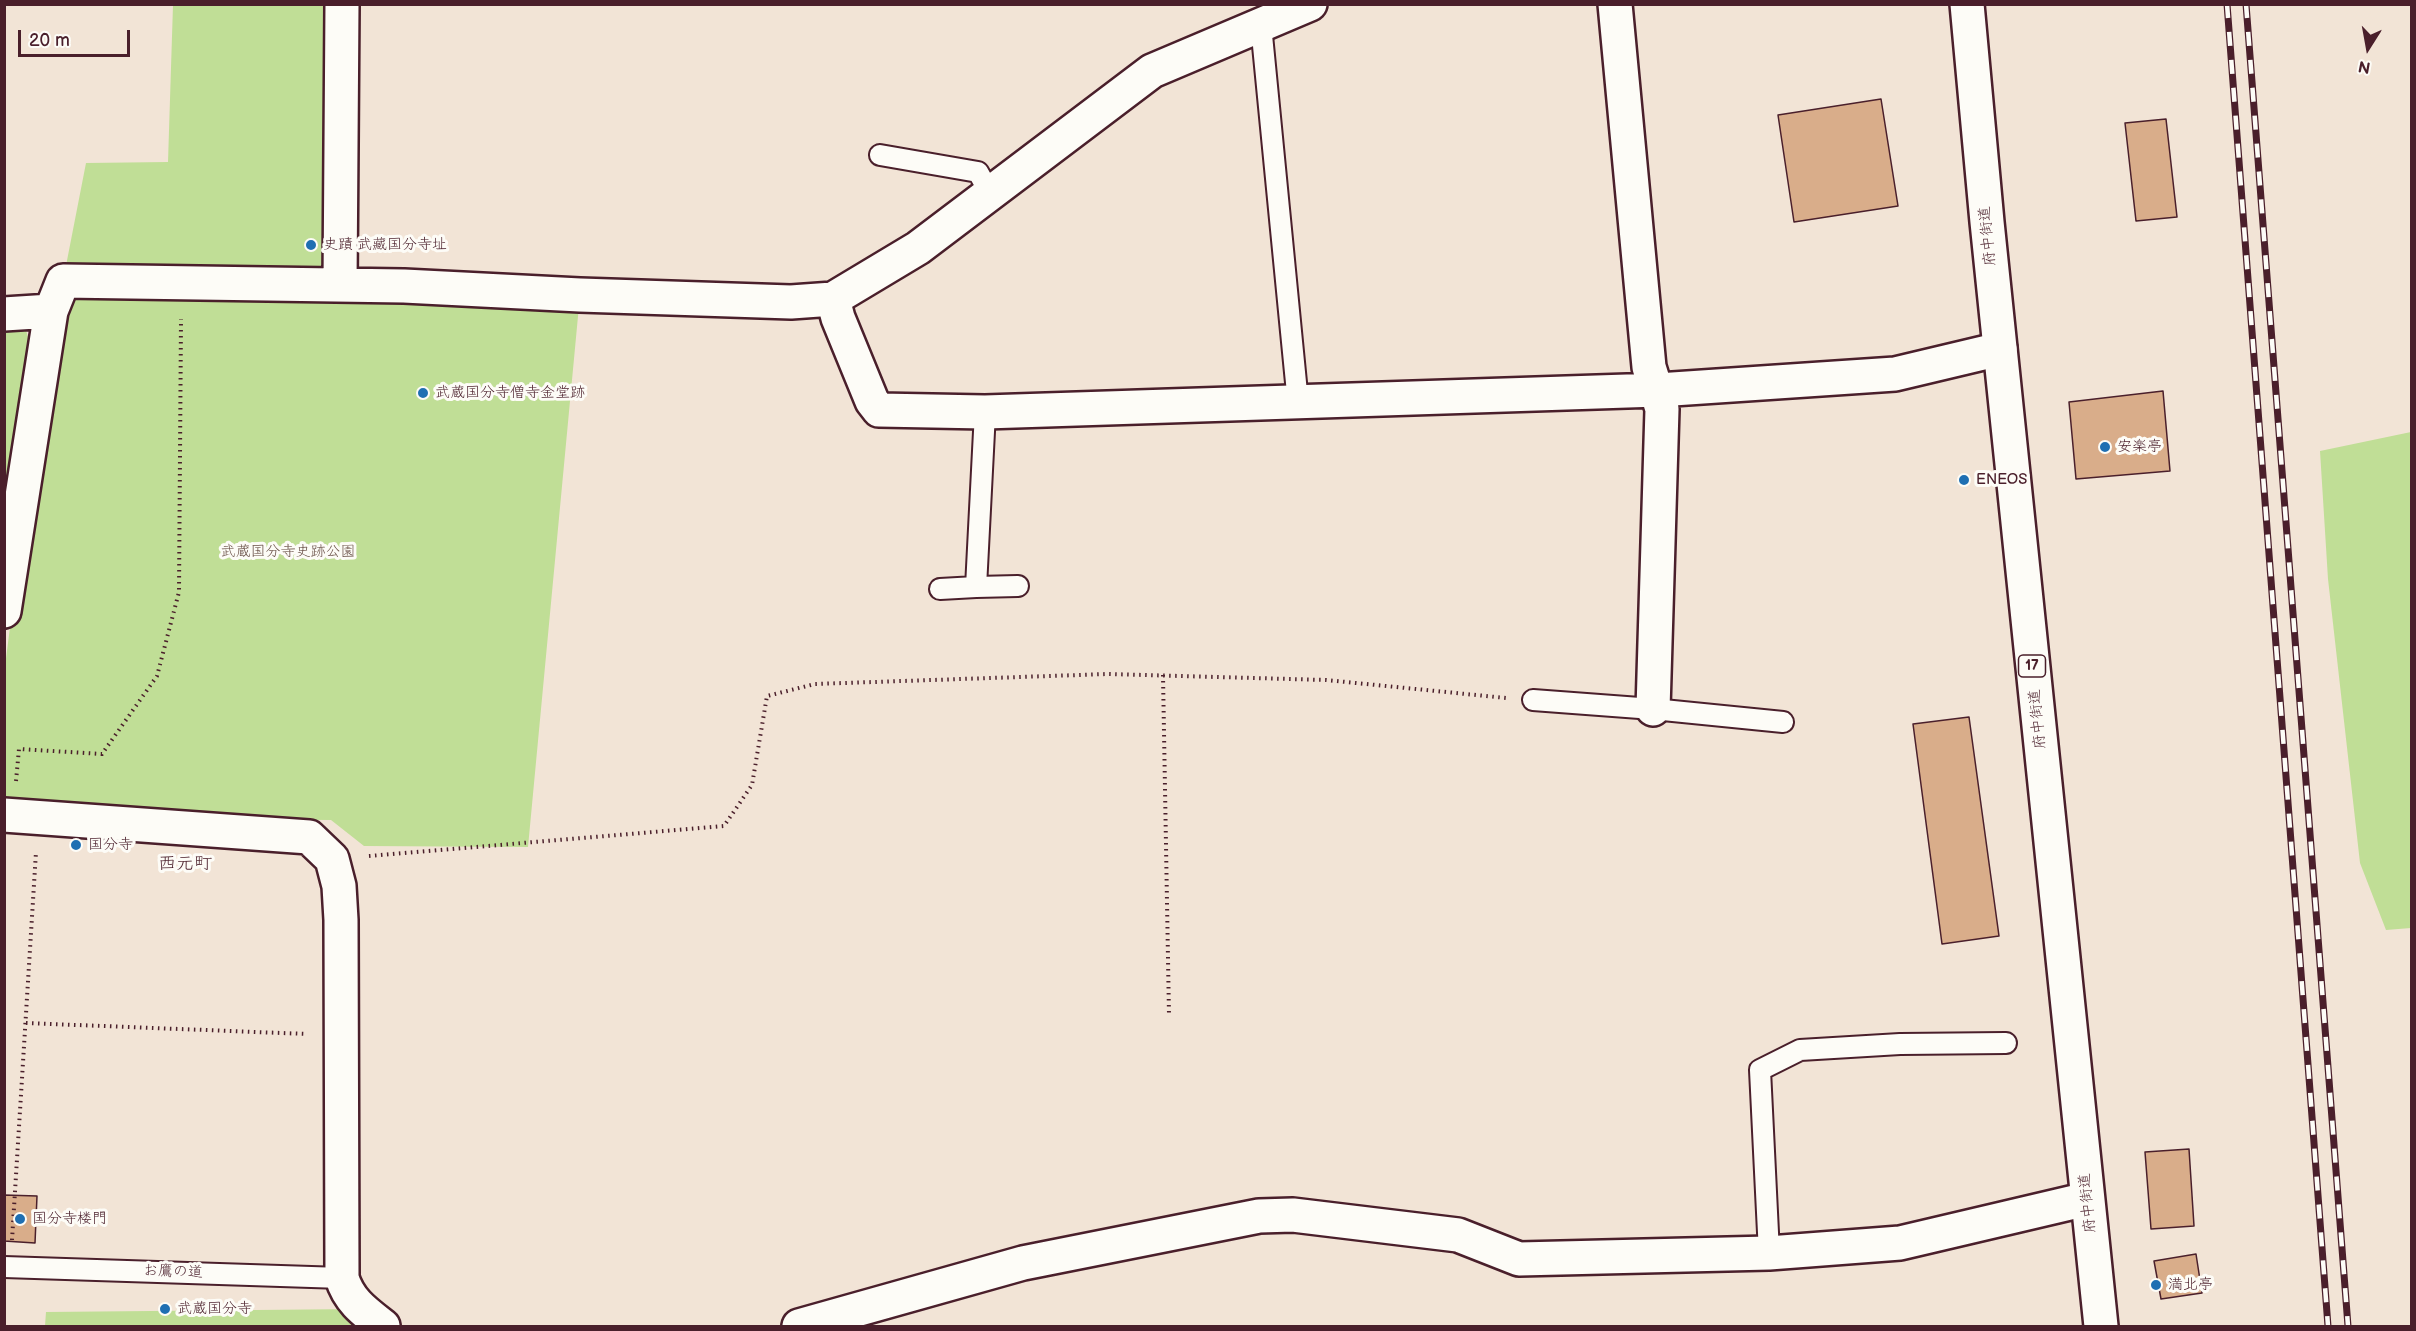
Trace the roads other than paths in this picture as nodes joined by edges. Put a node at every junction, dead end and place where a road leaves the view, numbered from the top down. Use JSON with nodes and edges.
{"nodes":[{"id":1,"x":342,"y":4,"type":"edge"},
{"id":2,"x":1310,"y":4,"type":"edge"},
{"id":3,"x":1616,"y":4,"type":"edge"},
{"id":4,"x":1967,"y":4,"type":"edge"},
{"id":5,"x":1261,"y":25,"type":"junction"},
{"id":6,"x":880,"y":154,"type":"dead end"},
{"id":7,"x":991,"y":195,"type":"junction"},
{"id":8,"x":340,"y":285,"type":"junction"},
{"id":9,"x":833,"y":299,"type":"junction"},
{"id":10,"x":51,"y":311,"type":"junction"},
{"id":11,"x":4,"y":314,"type":"edge"},
{"id":12,"x":2000,"y":349,"type":"junction"},
{"id":13,"x":1658,"y":390,"type":"junction"},
{"id":14,"x":1298,"y":403,"type":"junction"},
{"id":15,"x":985,"y":412,"type":"junction"},
{"id":16,"x":1018,"y":586,"type":"dead end"},
{"id":17,"x":976,"y":587,"type":"junction"},
{"id":18,"x":940,"y":589,"type":"dead end"},
{"id":19,"x":4,"y":611,"type":"edge"},
{"id":20,"x":1533,"y":700,"type":"road end"},
{"id":21,"x":1653,"y":709,"type":"junction"},
{"id":22,"x":1783,"y":722,"type":"dead end"},
{"id":23,"x":7,"y":801,"type":"edge"},
{"id":24,"x":2006,"y":1043,"type":"dead end"},
{"id":25,"x":2088,"y":1199,"type":"junction"},
{"id":26,"x":1769,"y":1253,"type":"junction"},
{"id":27,"x":7,"y":1267,"type":"edge"},
{"id":28,"x":342,"y":1278,"type":"junction"},
{"id":29,"x":383,"y":1326,"type":"edge"},
{"id":30,"x":799,"y":1326,"type":"edge"},
{"id":31,"x":2101,"y":1326,"type":"edge"}],
"edges":[{"from":1,"to":8,"type":"street"},
{"from":2,"to":5,"type":"street"},
{"from":3,"to":13,"type":"street"},
{"from":4,"to":12,"type":"street","name":"府中街道","number":"17"},
{"from":5,"to":7,"type":"street"},
{"from":5,"to":14,"type":"lane"},
{"from":6,"to":7,"type":"lane"},
{"from":7,"to":9,"type":"street"},
{"from":8,"to":9,"type":"street"},
{"from":8,"to":10,"type":"street"},
{"from":9,"to":15,"type":"street"},
{"from":10,"to":11,"type":"street"},
{"from":10,"to":19,"type":"street"},
{"from":12,"to":13,"type":"street"},
{"from":12,"to":25,"type":"street","name":"府中街道","number":"17"},
{"from":13,"to":14,"type":"street"},
{"from":13,"to":21,"type":"street"},
{"from":14,"to":15,"type":"street"},
{"from":15,"to":17,"type":"lane"},
{"from":16,"to":17,"type":"lane"},
{"from":17,"to":18,"type":"lane"},
{"from":20,"to":21,"type":"lane"},
{"from":21,"to":22,"type":"lane"},
{"from":23,"to":28,"type":"street"},
{"from":24,"to":26,"type":"lane"},
{"from":25,"to":26,"type":"street"},
{"from":25,"to":31,"type":"street","name":"府中街道","number":"17"},
{"from":26,"to":30,"type":"street"},
{"from":27,"to":28,"type":"lane","name":"お鷹の道"},
{"from":28,"to":29,"type":"street"}]}
